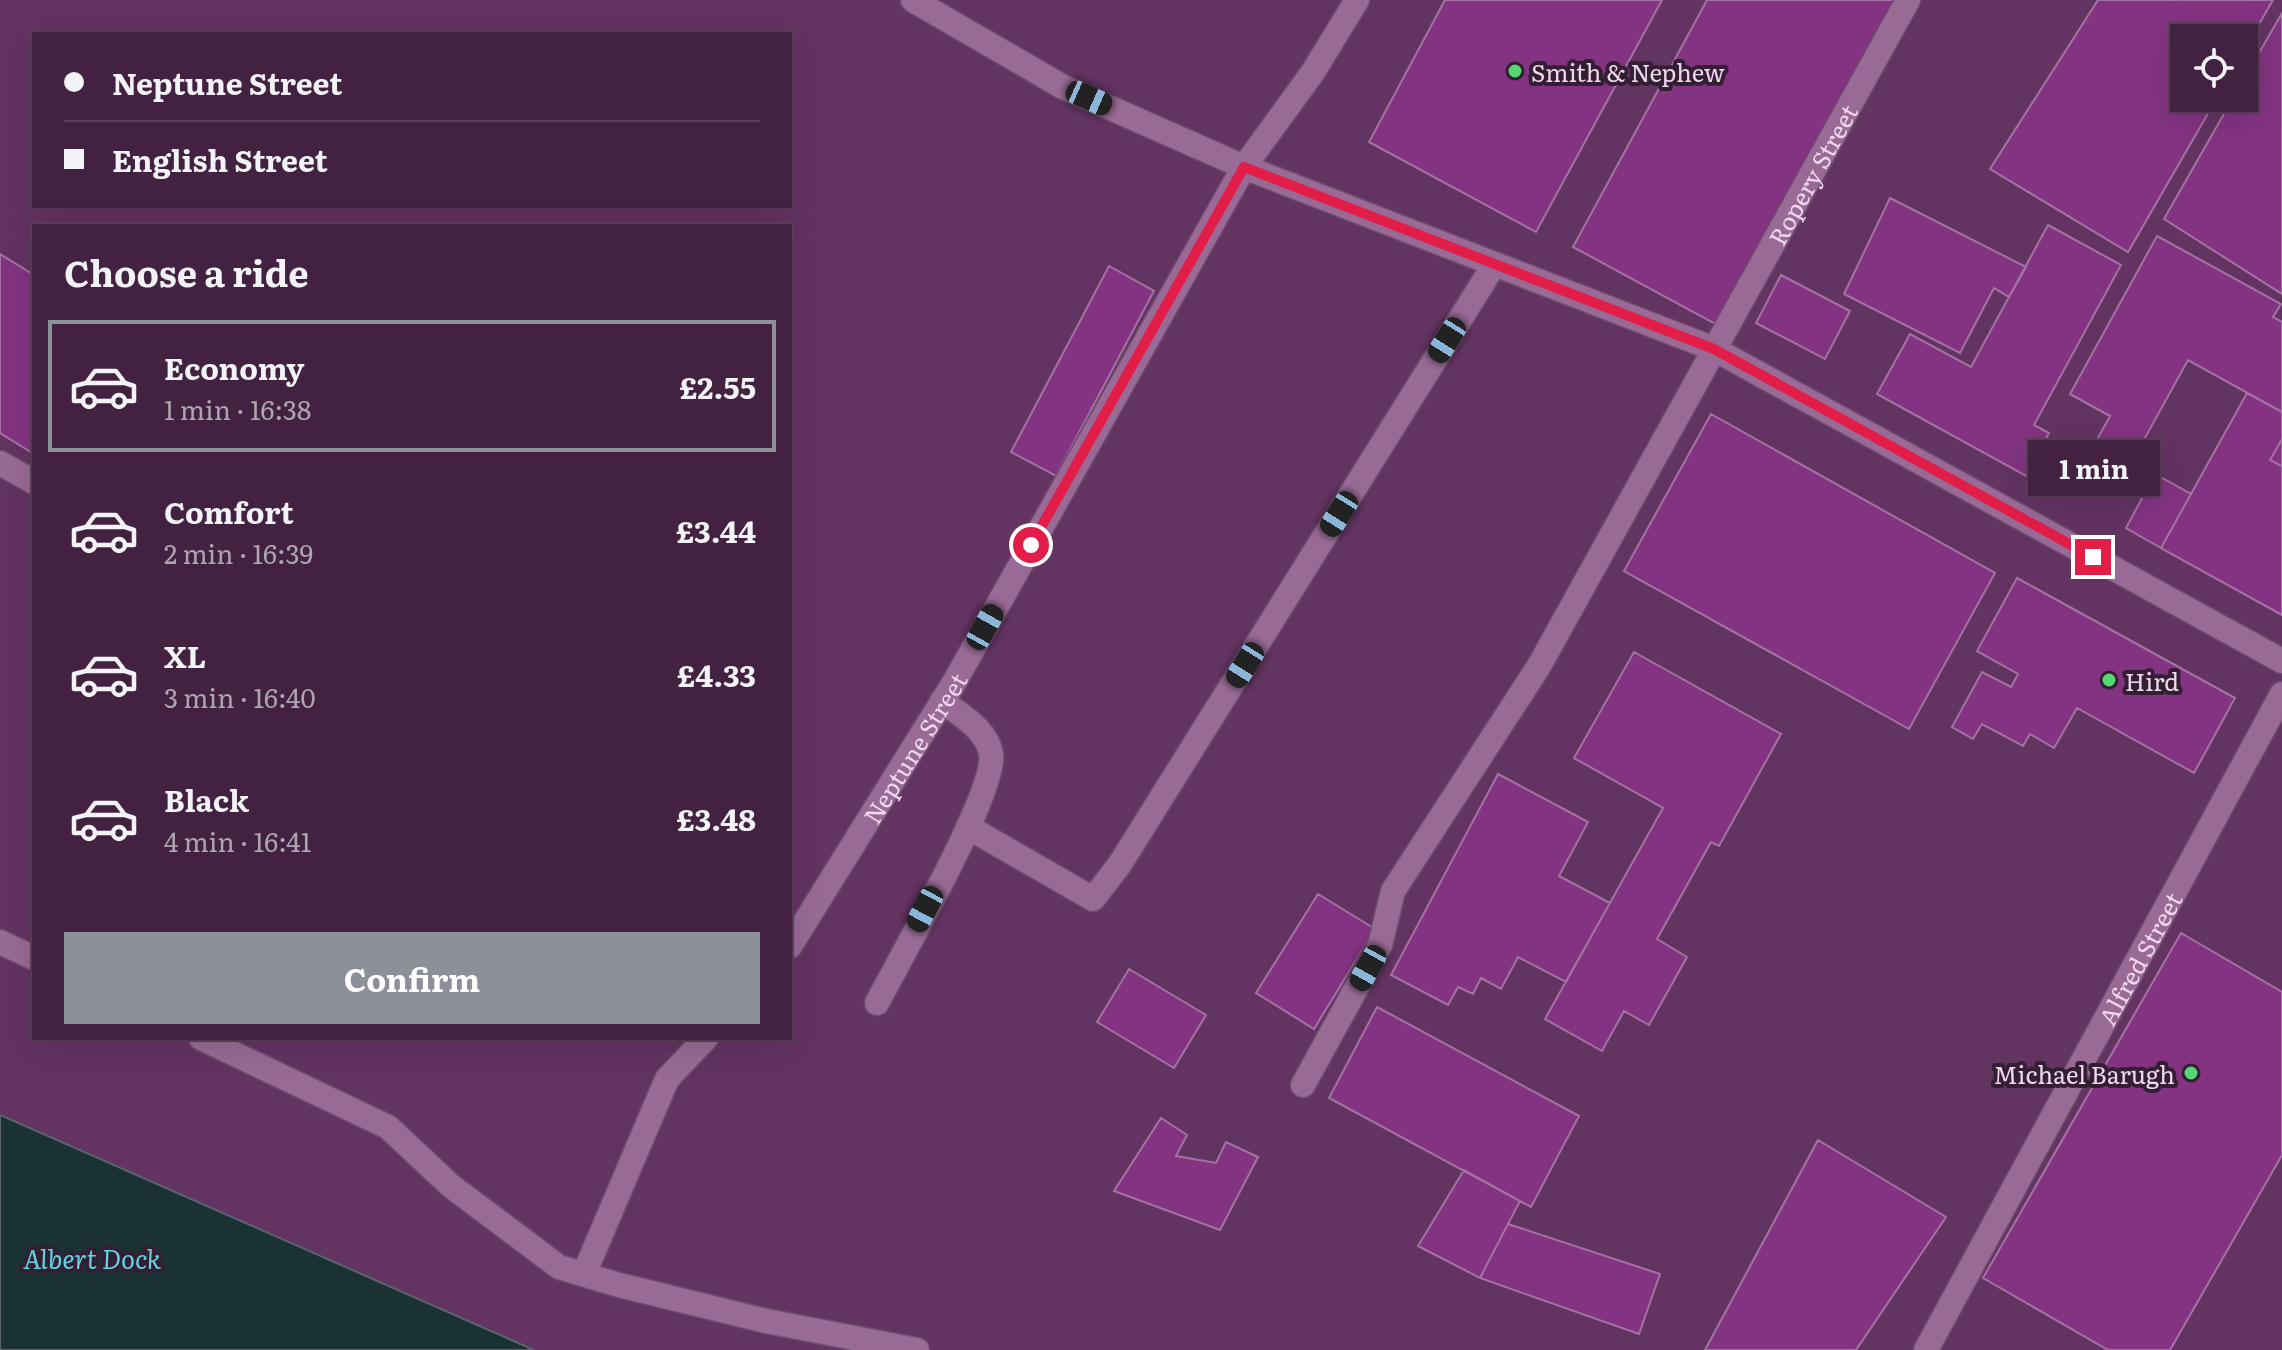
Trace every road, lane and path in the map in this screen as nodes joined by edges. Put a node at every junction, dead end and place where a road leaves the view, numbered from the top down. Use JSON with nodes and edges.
{"nodes":[{"id":1,"x":913,"y":0,"type":"edge"},
{"id":2,"x":1357,"y":0,"type":"edge"},
{"id":3,"x":1908,"y":0,"type":"edge"},
{"id":4,"x":1244,"y":167,"type":"junction"},
{"id":5,"x":1494,"y":265,"type":"junction"},
{"id":6,"x":1714,"y":349,"type":"junction"},
{"id":7,"x":0,"y":463,"type":"edge"},
{"id":8,"x":32,"y":481,"type":"edge"},
{"id":9,"x":2282,"y":661,"type":"edge"},
{"id":10,"x":2282,"y":694,"type":"edge"},
{"id":11,"x":942,"y":701,"type":"junction"},
{"id":12,"x":968,"y":827,"type":"junction"},
{"id":13,"x":0,"y":942,"type":"edge"},
{"id":14,"x":792,"y":943,"type":"edge"},
{"id":15,"x":32,"y":957,"type":"edge"},
{"id":16,"x":877,"y":1003,"type":"dead end"},
{"id":17,"x":205,"y":1040,"type":"edge"},
{"id":18,"x":704,"y":1040,"type":"edge"},
{"id":19,"x":1303,"y":1085,"type":"dead end"},
{"id":20,"x":584,"y":1274,"type":"junction"},
{"id":21,"x":917,"y":1350,"type":"edge"},
{"id":22,"x":1926,"y":1350,"type":"edge"}],
"edges":[{"from":1,"to":4,"type":"street"},
{"from":2,"to":4,"type":"street","name":"Neptune Street"},
{"from":3,"to":6,"type":"street","name":"Ropery Street"},
{"from":4,"to":5,"type":"street"},
{"from":4,"to":11,"type":"street","name":"Neptune Street"},
{"from":5,"to":6,"type":"street"},
{"from":5,"to":12,"type":"street"},
{"from":6,"to":9,"type":"street"},
{"from":6,"to":19,"type":"street","name":"Ropery Street"},
{"from":7,"to":8,"type":"street"},
{"from":10,"to":22,"type":"street","name":"Alfred Street"},
{"from":11,"to":12,"type":"street"},
{"from":11,"to":14,"type":"street","name":"Neptune Street"},
{"from":12,"to":16,"type":"street"},
{"from":13,"to":15,"type":"street"},
{"from":17,"to":20,"type":"street"},
{"from":18,"to":20,"type":"street"},
{"from":20,"to":21,"type":"street"}]}
